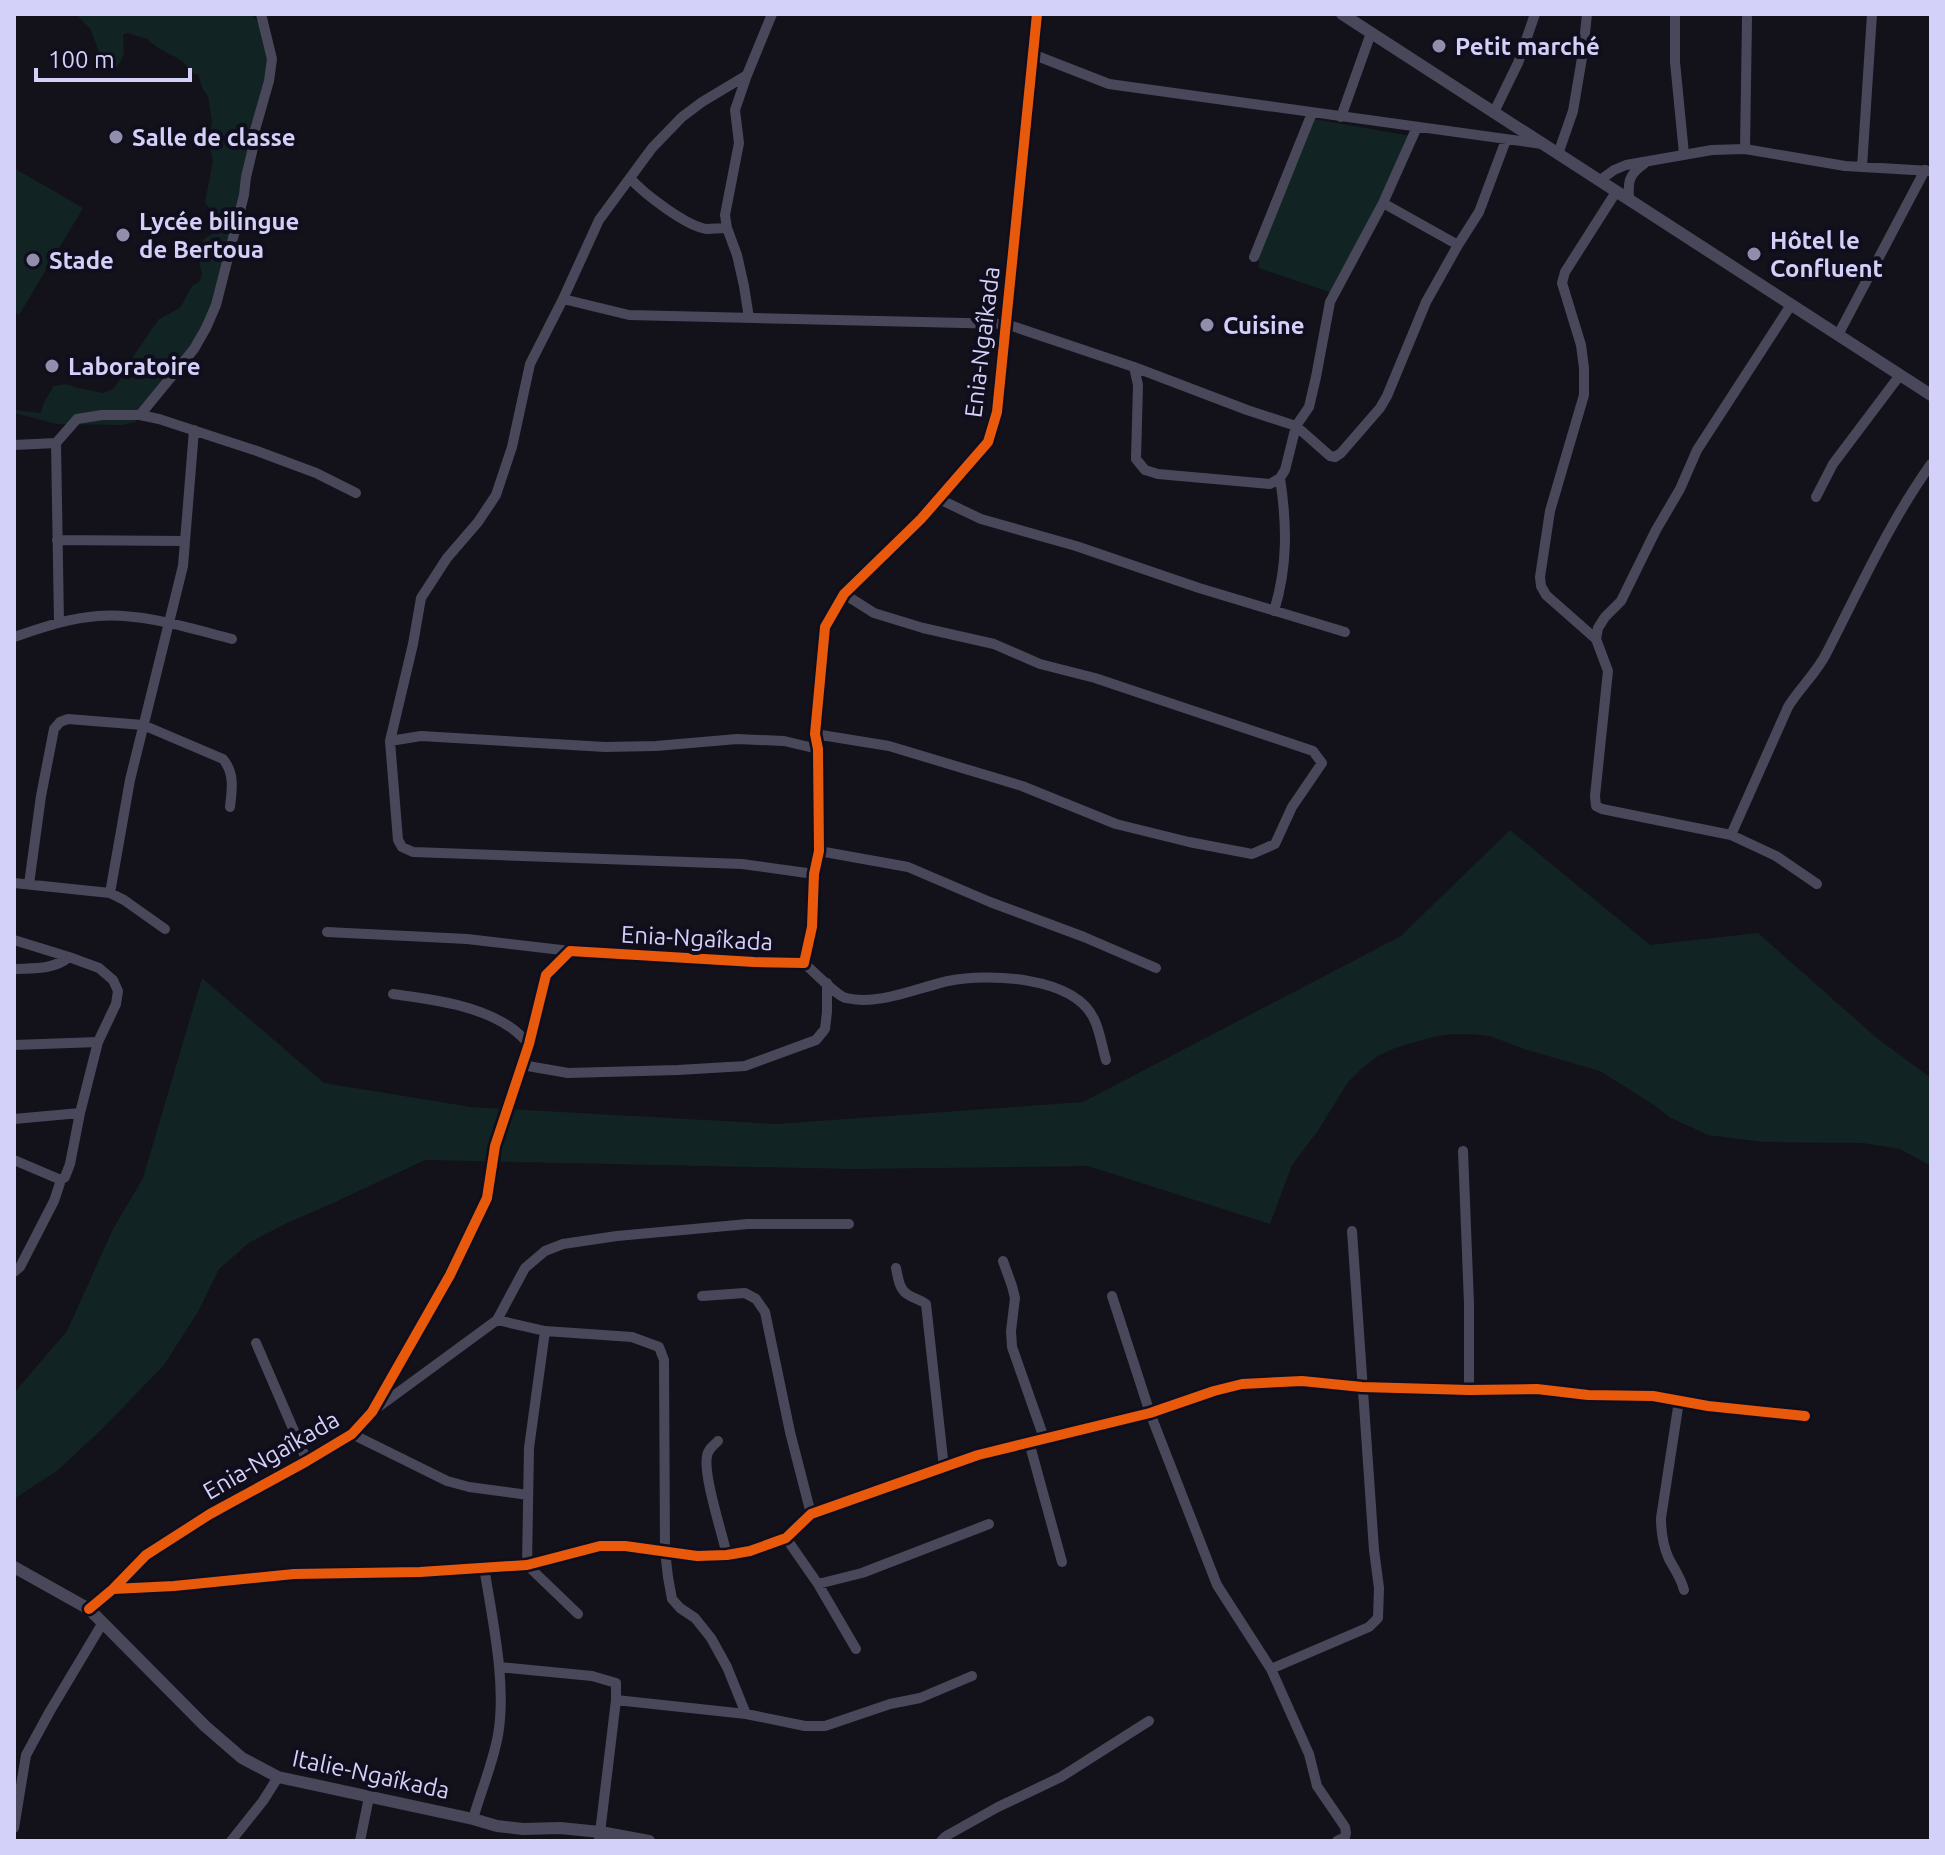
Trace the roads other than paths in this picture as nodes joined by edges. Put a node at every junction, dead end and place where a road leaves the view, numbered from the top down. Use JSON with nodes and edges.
{"nodes":[{"id":1,"x":261,"y":14,"type":"edge"},
{"id":2,"x":772,"y":14,"type":"edge"},
{"id":3,"x":1037,"y":14,"type":"edge"},
{"id":4,"x":1342,"y":14,"type":"edge"},
{"id":5,"x":1535,"y":14,"type":"edge"},
{"id":6,"x":1587,"y":14,"type":"edge"},
{"id":7,"x":1675,"y":14,"type":"edge"},
{"id":8,"x":1872,"y":14,"type":"edge"},
{"id":9,"x":1747,"y":18,"type":"dead end"},
{"id":10,"x":1371,"y":33,"type":"junction"},
{"id":11,"x":1032,"y":54,"type":"junction"},
{"id":12,"x":747,"y":75,"type":"junction"},
{"id":13,"x":1494,"y":112,"type":"junction"},
{"id":14,"x":1312,"y":113,"type":"junction"},
{"id":15,"x":1341,"y":117,"type":"junction"},
{"id":16,"x":1417,"y":127,"type":"junction"},
{"id":17,"x":1506,"y":140,"type":"junction"},
{"id":18,"x":1544,"y":145,"type":"junction"},
{"id":19,"x":1745,"y":149,"type":"junction"},
{"id":20,"x":1558,"y":154,"type":"junction"},
{"id":21,"x":1684,"y":154,"type":"junction"},
{"id":22,"x":1645,"y":163,"type":"junction"},
{"id":23,"x":1862,"y":167,"type":"junction"},
{"id":24,"x":1928,"y":171,"type":"edge"},
{"id":25,"x":630,"y":178,"type":"junction"},
{"id":26,"x":1599,"y":181,"type":"junction"},
{"id":27,"x":1616,"y":192,"type":"junction"},
{"id":28,"x":1629,"y":200,"type":"junction"},
{"id":29,"x":1383,"y":203,"type":"junction"},
{"id":30,"x":727,"y":228,"type":"junction"},
{"id":31,"x":1458,"y":245,"type":"junction"},
{"id":32,"x":1254,"y":257,"type":"dead end"},
{"id":33,"x":563,"y":299,"type":"junction"},
{"id":34,"x":1791,"y":305,"type":"junction"},
{"id":35,"x":749,"y":318,"type":"junction"},
{"id":36,"x":1006,"y":324,"type":"junction"},
{"id":37,"x":1838,"y":335,"type":"junction"},
{"id":38,"x":1134,"y":367,"type":"junction"},
{"id":39,"x":1900,"y":375,"type":"junction"},
{"id":40,"x":1931,"y":395,"type":"edge"},
{"id":41,"x":140,"y":415,"type":"junction"},
{"id":42,"x":1296,"y":426,"type":"junction"},
{"id":43,"x":194,"y":430,"type":"junction"},
{"id":44,"x":56,"y":443,"type":"junction"},
{"id":45,"x":14,"y":445,"type":"edge"},
{"id":46,"x":1931,"y":464,"type":"edge"},
{"id":47,"x":1280,"y":478,"type":"junction"},
{"id":48,"x":356,"y":493,"type":"dead end"},
{"id":49,"x":1816,"y":497,"type":"dead end"},
{"id":50,"x":939,"y":499,"type":"junction"},
{"id":51,"x":57,"y":540,"type":"junction"},
{"id":52,"x":185,"y":541,"type":"junction"},
{"id":53,"x":844,"y":594,"type":"junction"},
{"id":54,"x":1274,"y":611,"type":"junction"},
{"id":55,"x":59,"y":622,"type":"junction"},
{"id":56,"x":169,"y":624,"type":"junction"},
{"id":57,"x":1345,"y":632,"type":"dead end"},
{"id":58,"x":14,"y":637,"type":"edge"},
{"id":59,"x":232,"y":639,"type":"dead end"},
{"id":60,"x":1596,"y":639,"type":"junction"},
{"id":61,"x":143,"y":725,"type":"junction"},
{"id":62,"x":815,"y":734,"type":"junction"},
{"id":63,"x":390,"y":741,"type":"junction"},
{"id":64,"x":818,"y":749,"type":"junction"},
{"id":65,"x":230,"y":807,"type":"dead end"},
{"id":66,"x":1731,"y":835,"type":"junction"},
{"id":67,"x":819,"y":851,"type":"junction"},
{"id":68,"x":814,"y":874,"type":"junction"},
{"id":69,"x":14,"y":883,"type":"edge"},
{"id":70,"x":29,"y":884,"type":"junction"},
{"id":71,"x":1817,"y":884,"type":"dead end"},
{"id":72,"x":110,"y":893,"type":"junction"},
{"id":73,"x":165,"y":929,"type":"dead end"},
{"id":74,"x":327,"y":932,"type":"dead end"},
{"id":75,"x":14,"y":940,"type":"edge"},
{"id":76,"x":570,"y":951,"type":"junction"},
{"id":77,"x":69,"y":957,"type":"junction"},
{"id":78,"x":804,"y":963,"type":"junction"},
{"id":79,"x":1156,"y":968,"type":"dead end"},
{"id":80,"x":14,"y":969,"type":"edge"},
{"id":81,"x":827,"y":983,"type":"junction"},
{"id":82,"x":393,"y":994,"type":"dead end"},
{"id":83,"x":98,"y":1042,"type":"junction"},
{"id":84,"x":529,"y":1044,"type":"junction"},
{"id":85,"x":14,"y":1045,"type":"edge"},
{"id":86,"x":1106,"y":1060,"type":"dead end"},
{"id":87,"x":522,"y":1065,"type":"junction"},
{"id":88,"x":80,"y":1113,"type":"junction"},
{"id":89,"x":14,"y":1119,"type":"edge"},
{"id":90,"x":1463,"y":1151,"type":"dead end"},
{"id":91,"x":14,"y":1160,"type":"edge"},
{"id":92,"x":61,"y":1180,"type":"junction"},
{"id":93,"x":849,"y":1224,"type":"dead end"},
{"id":94,"x":1352,"y":1231,"type":"dead end"},
{"id":95,"x":1003,"y":1261,"type":"dead end"},
{"id":96,"x":896,"y":1268,"type":"dead end"},
{"id":97,"x":14,"y":1272,"type":"edge"},
{"id":98,"x":702,"y":1296,"type":"dead end"},
{"id":99,"x":1112,"y":1296,"type":"dead end"},
{"id":100,"x":497,"y":1320,"type":"junction"},
{"id":101,"x":545,"y":1331,"type":"junction"},
{"id":102,"x":256,"y":1343,"type":"dead end"},
{"id":103,"x":1362,"y":1387,"type":"junction"},
{"id":104,"x":1469,"y":1390,"type":"junction"},
{"id":105,"x":1679,"y":1401,"type":"junction"},
{"id":106,"x":372,"y":1412,"type":"junction"},
{"id":107,"x":1150,"y":1413,"type":"junction"},
{"id":108,"x":1805,"y":1416,"type":"dead end"},
{"id":109,"x":352,"y":1434,"type":"junction"},
{"id":110,"x":1044,"y":1438,"type":"junction"},
{"id":111,"x":718,"y":1441,"type":"dead end"},
{"id":112,"x":1029,"y":1442,"type":"junction"},
{"id":113,"x":307,"y":1461,"type":"junction"},
{"id":114,"x":944,"y":1468,"type":"junction"},
{"id":115,"x":528,"y":1495,"type":"junction"},
{"id":116,"x":811,"y":1514,"type":"junction"},
{"id":117,"x":989,"y":1524,"type":"dead end"},
{"id":118,"x":786,"y":1538,"type":"junction"},
{"id":119,"x":665,"y":1551,"type":"junction"},
{"id":120,"x":727,"y":1555,"type":"junction"},
{"id":121,"x":1062,"y":1562,"type":"dead end"},
{"id":122,"x":527,"y":1565,"type":"junction"},
{"id":123,"x":14,"y":1567,"type":"edge"},
{"id":124,"x":484,"y":1567,"type":"junction"},
{"id":125,"x":818,"y":1584,"type":"junction"},
{"id":126,"x":113,"y":1589,"type":"junction"},
{"id":127,"x":1684,"y":1590,"type":"dead end"},
{"id":128,"x":89,"y":1609,"type":"junction"},
{"id":129,"x":578,"y":1614,"type":"dead end"},
{"id":130,"x":102,"y":1624,"type":"junction"},
{"id":131,"x":856,"y":1649,"type":"dead end"},
{"id":132,"x":499,"y":1667,"type":"junction"},
{"id":133,"x":1271,"y":1669,"type":"junction"},
{"id":134,"x":972,"y":1676,"type":"dead end"},
{"id":135,"x":616,"y":1700,"type":"junction"},
{"id":136,"x":746,"y":1714,"type":"junction"},
{"id":137,"x":1149,"y":1721,"type":"dead end"},
{"id":138,"x":278,"y":1777,"type":"junction"},
{"id":139,"x":369,"y":1797,"type":"junction"},
{"id":140,"x":473,"y":1819,"type":"junction"},
{"id":141,"x":14,"y":1828,"type":"edge"},
{"id":142,"x":522,"y":1835,"type":"edge"},
{"id":143,"x":600,"y":1836,"type":"edge"},
{"id":144,"x":231,"y":1841,"type":"edge"},
{"id":145,"x":360,"y":1841,"type":"edge"},
{"id":146,"x":649,"y":1841,"type":"edge"},
{"id":147,"x":941,"y":1841,"type":"edge"},
{"id":148,"x":1337,"y":1841,"type":"edge"}],
"edges":[{"from":1,"to":41,"type":"street"},
{"from":2,"to":12,"type":"street"},
{"from":3,"to":11,"type":"street","name":"Enia-Ngaîkada"},
{"from":4,"to":10,"type":"street"},
{"from":5,"to":13,"type":"street"},
{"from":6,"to":20,"type":"street"},
{"from":7,"to":21,"type":"street"},
{"from":8,"to":23,"type":"street"},
{"from":9,"to":19,"type":"street"},
{"from":10,"to":13,"type":"street"},
{"from":10,"to":15,"type":"street"},
{"from":11,"to":14,"type":"street"},
{"from":11,"to":36,"type":"street","name":"Enia-Ngaîkada"},
{"from":12,"to":25,"type":"street"},
{"from":12,"to":30,"type":"street"},
{"from":13,"to":18,"type":"street"},
{"from":14,"to":15,"type":"street"},
{"from":14,"to":32,"type":"street"},
{"from":15,"to":16,"type":"street"},
{"from":16,"to":17,"type":"street"},
{"from":16,"to":29,"type":"street"},
{"from":17,"to":18,"type":"street"},
{"from":17,"to":31,"type":"street"},
{"from":18,"to":20,"type":"street"},
{"from":19,"to":21,"type":"street"},
{"from":19,"to":23,"type":"street"},
{"from":20,"to":26,"type":"street"},
{"from":21,"to":22,"type":"street"},
{"from":22,"to":26,"type":"street"},
{"from":22,"to":28,"type":"street"},
{"from":23,"to":24,"type":"street"},
{"from":24,"to":37,"type":"street"},
{"from":25,"to":30,"type":"street"},
{"from":25,"to":33,"type":"street"},
{"from":26,"to":27,"type":"street"},
{"from":27,"to":28,"type":"street"},
{"from":27,"to":60,"type":"street"},
{"from":28,"to":34,"type":"street"},
{"from":29,"to":31,"type":"street"},
{"from":29,"to":42,"type":"street"},
{"from":30,"to":35,"type":"street"},
{"from":31,"to":42,"type":"street"},
{"from":33,"to":35,"type":"street"},
{"from":33,"to":63,"type":"street"},
{"from":34,"to":37,"type":"street"},
{"from":34,"to":60,"type":"street"},
{"from":35,"to":36,"type":"street"},
{"from":36,"to":38,"type":"street"},
{"from":36,"to":50,"type":"street","name":"Enia-Ngaîkada"},
{"from":37,"to":39,"type":"street"},
{"from":38,"to":42,"type":"street"},
{"from":38,"to":47,"type":"street"},
{"from":39,"to":40,"type":"street"},
{"from":39,"to":49,"type":"street"},
{"from":41,"to":43,"type":"street"},
{"from":41,"to":44,"type":"street"},
{"from":42,"to":47,"type":"street"},
{"from":43,"to":48,"type":"street"},
{"from":43,"to":52,"type":"street"},
{"from":44,"to":45,"type":"street"},
{"from":44,"to":51,"type":"street"},
{"from":46,"to":66,"type":"street"},
{"from":47,"to":54,"type":"street"},
{"from":50,"to":53,"type":"street","name":"Enia-Ngaîkada"},
{"from":50,"to":54,"type":"street"},
{"from":51,"to":52,"type":"street"},
{"from":51,"to":55,"type":"street"},
{"from":52,"to":56,"type":"street"},
{"from":53,"to":62,"type":"street","name":"Enia-Ngaîkada"},
{"from":53,"to":62,"type":"street"},
{"from":54,"to":57,"type":"street"},
{"from":55,"to":56,"type":"street"},
{"from":55,"to":58,"type":"street"},
{"from":56,"to":59,"type":"street"},
{"from":56,"to":61,"type":"street"},
{"from":60,"to":66,"type":"street"},
{"from":61,"to":65,"type":"street"},
{"from":61,"to":70,"type":"street"},
{"from":61,"to":72,"type":"street"},
{"from":62,"to":64,"type":"street","name":"Enia-Ngaîkada"},
{"from":63,"to":64,"type":"street"},
{"from":63,"to":68,"type":"street"},
{"from":64,"to":67,"type":"street","name":"Enia-Ngaîkada"},
{"from":66,"to":71,"type":"street"},
{"from":67,"to":68,"type":"street","name":"Enia-Ngaîkada"},
{"from":67,"to":79,"type":"street"},
{"from":68,"to":78,"type":"street","name":"Enia-Ngaîkada"},
{"from":69,"to":70,"type":"street"},
{"from":70,"to":72,"type":"street"},
{"from":72,"to":73,"type":"street"},
{"from":74,"to":76,"type":"street"},
{"from":75,"to":77,"type":"street"},
{"from":76,"to":78,"type":"street","name":"Enia-Ngaîkada"},
{"from":76,"to":84,"type":"street","name":"Enia-Ngaîkada"},
{"from":77,"to":80,"type":"street"},
{"from":77,"to":83,"type":"street"},
{"from":78,"to":81,"type":"street"},
{"from":81,"to":86,"type":"street"},
{"from":81,"to":87,"type":"street"},
{"from":82,"to":84,"type":"street"},
{"from":83,"to":85,"type":"street"},
{"from":83,"to":88,"type":"street"},
{"from":84,"to":87,"type":"street","name":"Enia-Ngaîkada"},
{"from":87,"to":106,"type":"street","name":"Enia-Ngaîkada"},
{"from":88,"to":89,"type":"street"},
{"from":88,"to":92,"type":"street"},
{"from":90,"to":104,"type":"street"},
{"from":91,"to":92,"type":"street"},
{"from":92,"to":97,"type":"street"},
{"from":93,"to":100,"type":"street"},
{"from":94,"to":103,"type":"street"},
{"from":95,"to":110,"type":"street"},
{"from":96,"to":114,"type":"street"},
{"from":98,"to":116,"type":"street"},
{"from":99,"to":107,"type":"street"},
{"from":100,"to":101,"type":"street"},
{"from":100,"to":106,"type":"street"},
{"from":101,"to":115,"type":"street"},
{"from":101,"to":119,"type":"street"},
{"from":102,"to":113,"type":"street"},
{"from":103,"to":104,"type":"street"},
{"from":103,"to":107,"type":"street"},
{"from":103,"to":133,"type":"street"},
{"from":104,"to":105,"type":"street"},
{"from":105,"to":108,"type":"street"},
{"from":105,"to":127,"type":"street"},
{"from":106,"to":109,"type":"street","name":"Enia-Ngaîkada"},
{"from":107,"to":110,"type":"street"},
{"from":107,"to":133,"type":"street"},
{"from":109,"to":113,"type":"street","name":"Enia-Ngaîkada"},
{"from":109,"to":115,"type":"street"},
{"from":110,"to":112,"type":"street"},
{"from":111,"to":120,"type":"street"},
{"from":112,"to":114,"type":"street"},
{"from":112,"to":121,"type":"street"},
{"from":113,"to":126,"type":"street","name":"Enia-Ngaîkada"},
{"from":114,"to":116,"type":"street"},
{"from":115,"to":122,"type":"street"},
{"from":116,"to":118,"type":"street"},
{"from":117,"to":125,"type":"street"},
{"from":118,"to":120,"type":"street"},
{"from":118,"to":125,"type":"street"},
{"from":119,"to":120,"type":"street"},
{"from":119,"to":122,"type":"street"},
{"from":119,"to":136,"type":"street"},
{"from":122,"to":124,"type":"street"},
{"from":122,"to":129,"type":"street"},
{"from":123,"to":128,"type":"street","name":"Italie-Ngaîkada"},
{"from":124,"to":126,"type":"street"},
{"from":124,"to":132,"type":"street"},
{"from":125,"to":131,"type":"street"},
{"from":126,"to":128,"type":"street","name":"Enia-Ngaîkada"},
{"from":128,"to":130,"type":"street","name":"Italie-Ngaîkada"},
{"from":130,"to":138,"type":"street","name":"Italie-Ngaîkada"},
{"from":130,"to":141,"type":"street"},
{"from":132,"to":135,"type":"street"},
{"from":132,"to":140,"type":"street"},
{"from":133,"to":148,"type":"street"},
{"from":134,"to":136,"type":"street"},
{"from":135,"to":136,"type":"street"},
{"from":135,"to":143,"type":"street"},
{"from":137,"to":147,"type":"street"},
{"from":138,"to":139,"type":"street","name":"Italie-Ngaîkada"},
{"from":138,"to":144,"type":"street"},
{"from":139,"to":140,"type":"street","name":"Italie-Ngaîkada"},
{"from":139,"to":145,"type":"street"},
{"from":140,"to":142,"type":"street","name":"Italie-Ngaîkada"},
{"from":142,"to":143,"type":"street","name":"Italie-Ngaîkada"},
{"from":143,"to":146,"type":"street","name":"Italie-Ngaîkada"}]}
